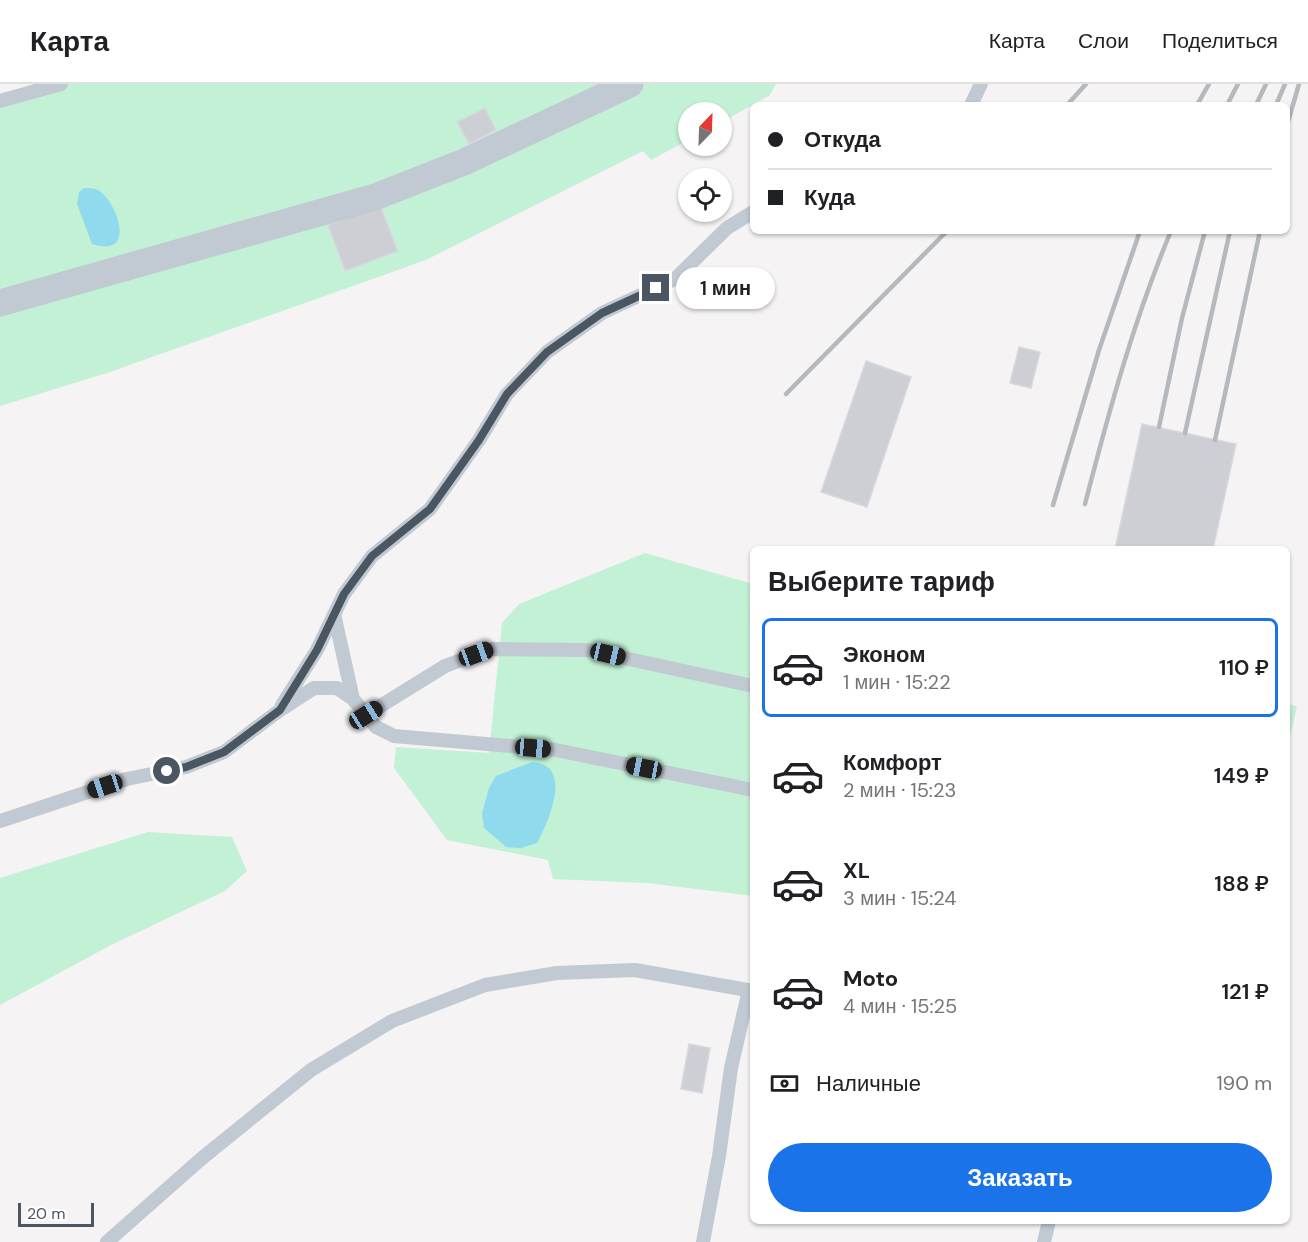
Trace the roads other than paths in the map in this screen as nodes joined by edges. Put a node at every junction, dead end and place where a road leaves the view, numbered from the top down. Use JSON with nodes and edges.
{"nodes":[{"id":1,"x":61,"y":84,"type":"edge"},
{"id":2,"x":630,"y":84,"type":"edge"},
{"id":3,"x":981,"y":84,"type":"edge"},
{"id":4,"x":0,"y":101,"type":"edge"},
{"id":5,"x":972,"y":102,"type":"edge"},
{"id":6,"x":750,"y":214,"type":"edge"},
{"id":7,"x":0,"y":303,"type":"edge"},
{"id":8,"x":334,"y":614,"type":"junction"},
{"id":9,"x":750,"y":685,"type":"edge"},
{"id":10,"x":353,"y":699,"type":"junction"},
{"id":11,"x":280,"y":710,"type":"junction"},
{"id":12,"x":366,"y":715,"type":"junction"},
{"id":13,"x":750,"y":789,"type":"edge"},
{"id":14,"x":0,"y":821,"type":"edge"},
{"id":15,"x":750,"y":991,"type":"edge"},
{"id":16,"x":750,"y":995,"type":"edge"},
{"id":17,"x":1048,"y":1224,"type":"edge"},
{"id":18,"x":107,"y":1242,"type":"edge"},
{"id":19,"x":703,"y":1242,"type":"edge"},
{"id":20,"x":1044,"y":1242,"type":"edge"}],
"edges":[{"from":1,"to":4,"type":"lane"},
{"from":2,"to":7,"type":"street"},
{"from":3,"to":5,"type":"lane"},
{"from":6,"to":8,"type":"lane"},
{"from":8,"to":10,"type":"lane"},
{"from":8,"to":11,"type":"lane"},
{"from":9,"to":12,"type":"lane"},
{"from":10,"to":11,"type":"lane"},
{"from":10,"to":12,"type":"lane"},
{"from":11,"to":14,"type":"lane"},
{"from":12,"to":13,"type":"lane"},
{"from":15,"to":18,"type":"lane"},
{"from":16,"to":19,"type":"lane"},
{"from":17,"to":20,"type":"lane"}]}
